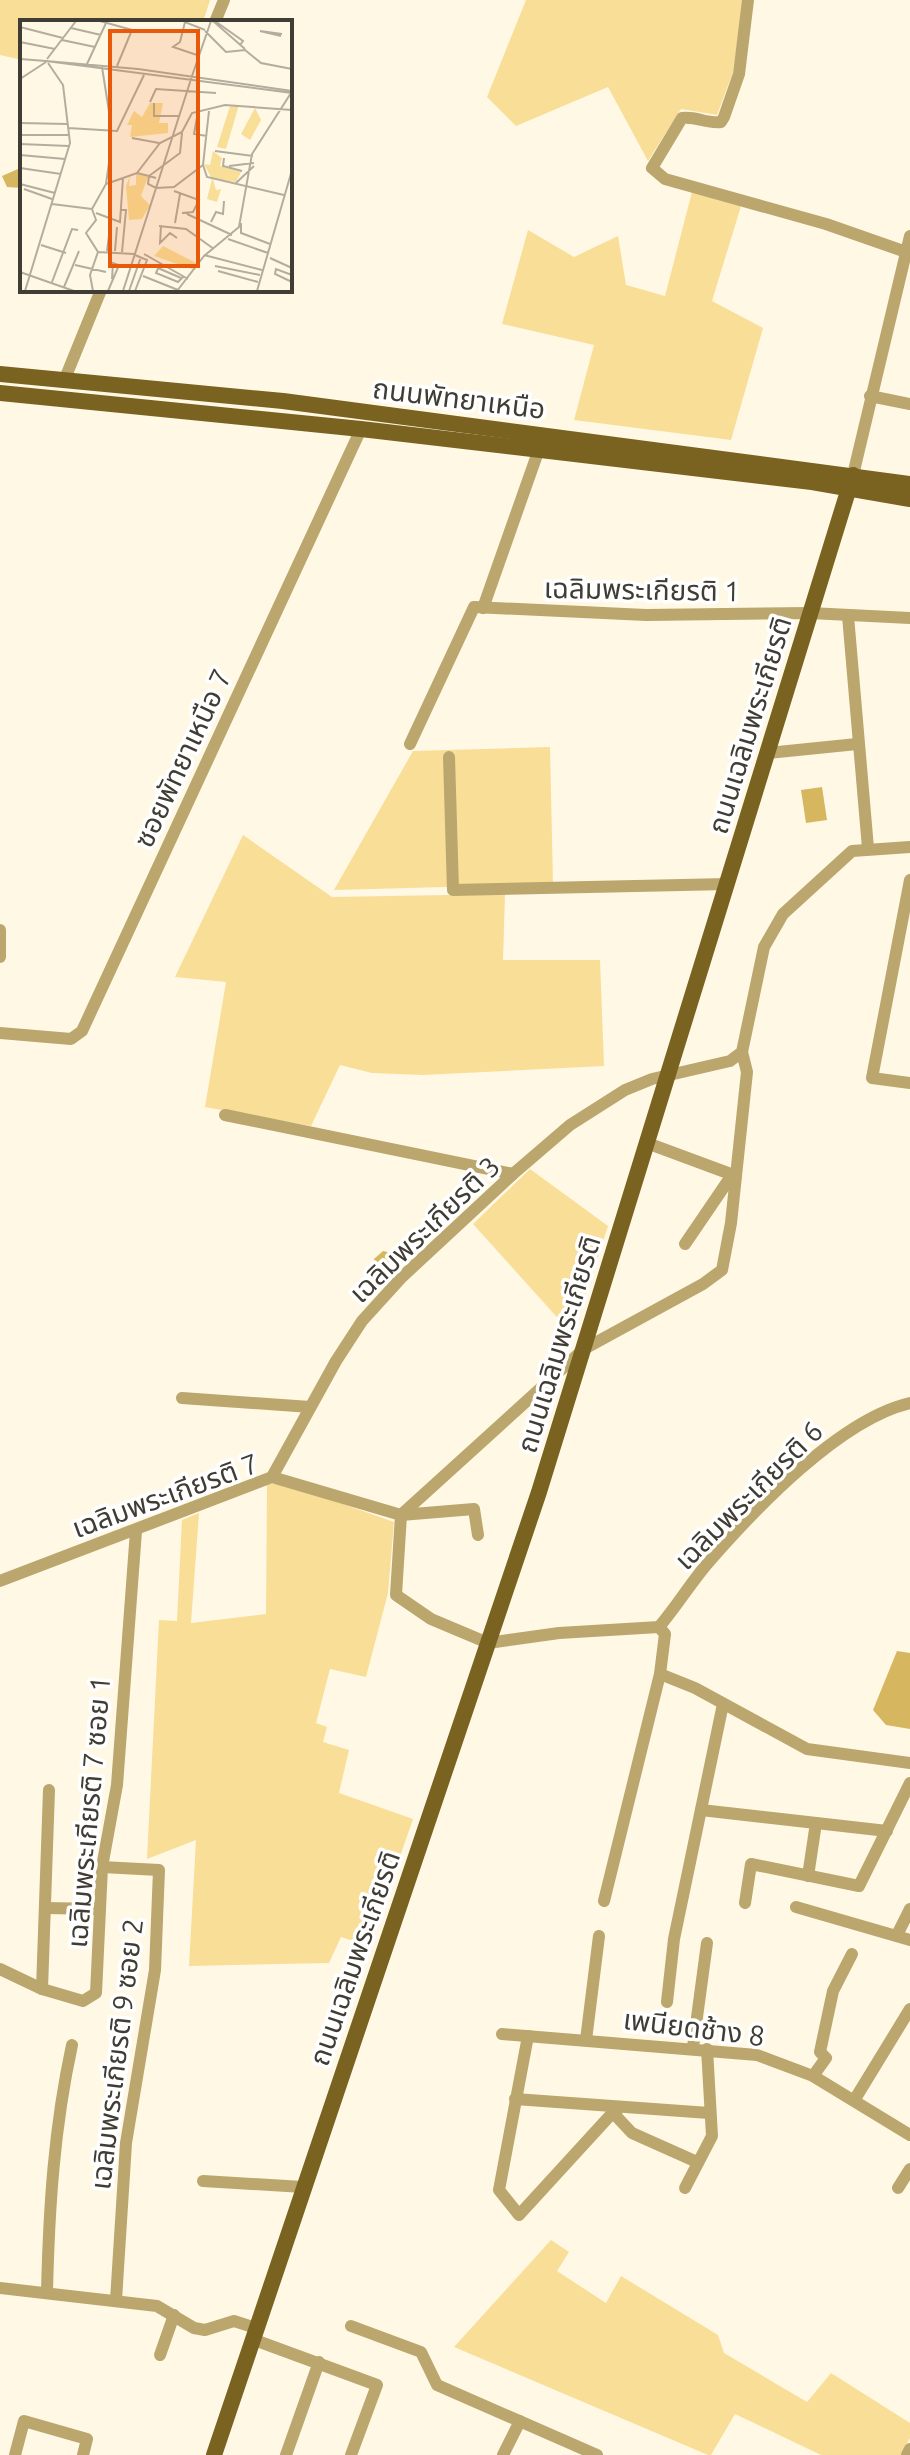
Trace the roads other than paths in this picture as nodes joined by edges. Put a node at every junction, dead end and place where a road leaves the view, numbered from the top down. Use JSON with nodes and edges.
{"nodes":[{"id":1,"x":224,"y":0,"type":"edge"},
{"id":2,"x":748,"y":0,"type":"edge"},
{"id":3,"x":216,"y":20,"type":"edge"},
{"id":4,"x":910,"y":236,"type":"edge"},
{"id":5,"x":906,"y":252,"type":"junction"},
{"id":6,"x":100,"y":292,"type":"edge"},
{"id":7,"x":0,"y":374,"type":"edge"},
{"id":8,"x":64,"y":381,"type":"junction"},
{"id":9,"x":0,"y":393,"type":"edge"},
{"id":10,"x":870,"y":396,"type":"junction"},
{"id":11,"x":910,"y":404,"type":"edge"},
{"id":12,"x":361,"y":429,"type":"junction"},
{"id":13,"x":538,"y":452,"type":"junction"},
{"id":14,"x":851,"y":482,"type":"junction"},
{"id":15,"x":910,"y":484,"type":"edge"},
{"id":16,"x":910,"y":499,"type":"edge"},
{"id":17,"x":479,"y":608,"type":"junction"},
{"id":18,"x":810,"y":613,"type":"junction"},
{"id":19,"x":909,"y":614,"type":"edge"},
{"id":20,"x":848,"y":616,"type":"junction"},
{"id":21,"x":410,"y":744,"type":"dead end"},
{"id":22,"x":857,"y":744,"type":"junction"},
{"id":23,"x":768,"y":753,"type":"junction"},
{"id":24,"x":449,"y":757,"type":"dead end"},
{"id":25,"x":910,"y":847,"type":"edge"},
{"id":26,"x":868,"y":848,"type":"junction"},
{"id":27,"x":910,"y":880,"type":"edge"},
{"id":28,"x":728,"y":884,"type":"junction"},
{"id":29,"x":0,"y":930,"type":"edge"},
{"id":30,"x":0,"y":957,"type":"edge"},
{"id":31,"x":0,"y":1033,"type":"edge"},
{"id":32,"x":742,"y":1052,"type":"junction"},
{"id":33,"x":668,"y":1076,"type":"junction"},
{"id":34,"x":910,"y":1083,"type":"edge"},
{"id":35,"x":225,"y":1115,"type":"dead end"},
{"id":36,"x":647,"y":1143,"type":"junction"},
{"id":37,"x":513,"y":1174,"type":"junction"},
{"id":38,"x":734,"y":1175,"type":"junction"},
{"id":39,"x":685,"y":1244,"type":"dead end"},
{"id":40,"x":584,"y":1349,"type":"junction"},
{"id":41,"x":182,"y":1398,"type":"dead end"},
{"id":42,"x":910,"y":1403,"type":"edge"},
{"id":43,"x":310,"y":1407,"type":"junction"},
{"id":44,"x":272,"y":1477,"type":"junction"},
{"id":45,"x":401,"y":1515,"type":"junction"},
{"id":46,"x":136,"y":1531,"type":"junction"},
{"id":47,"x":478,"y":1535,"type":"dead end"},
{"id":48,"x":0,"y":1581,"type":"edge"},
{"id":49,"x":659,"y":1627,"type":"junction"},
{"id":50,"x":488,"y":1643,"type":"junction"},
{"id":51,"x":660,"y":1674,"type":"junction"},
{"id":52,"x":723,"y":1704,"type":"junction"},
{"id":53,"x":910,"y":1763,"type":"edge"},
{"id":54,"x":910,"y":1783,"type":"edge"},
{"id":55,"x":49,"y":1790,"type":"dead end"},
{"id":56,"x":701,"y":1810,"type":"junction"},
{"id":57,"x":816,"y":1823,"type":"junction"},
{"id":58,"x":887,"y":1831,"type":"junction"},
{"id":59,"x":102,"y":1867,"type":"junction"},
{"id":60,"x":808,"y":1876,"type":"junction"},
{"id":61,"x":604,"y":1901,"type":"dead end"},
{"id":62,"x":745,"y":1903,"type":"dead end"},
{"id":63,"x":796,"y":1907,"type":"dead end"},
{"id":64,"x":46,"y":1908,"type":"junction"},
{"id":65,"x":100,"y":1909,"type":"junction"},
{"id":66,"x":910,"y":1909,"type":"edge"},
{"id":67,"x":897,"y":1935,"type":"junction"},
{"id":68,"x":599,"y":1936,"type":"dead end"},
{"id":69,"x":910,"y":1940,"type":"edge"},
{"id":70,"x":707,"y":1943,"type":"dead end"},
{"id":71,"x":852,"y":1954,"type":"dead end"},
{"id":72,"x":1,"y":1974,"type":"edge"},
{"id":73,"x":42,"y":1989,"type":"junction"},
{"id":74,"x":667,"y":2002,"type":"dead end"},
{"id":75,"x":910,"y":2009,"type":"edge"},
{"id":76,"x":502,"y":2034,"type":"dead end"},
{"id":77,"x":528,"y":2036,"type":"junction"},
{"id":78,"x":586,"y":2040,"type":"junction"},
{"id":79,"x":72,"y":2045,"type":"dead end"},
{"id":80,"x":693,"y":2047,"type":"junction"},
{"id":81,"x":707,"y":2049,"type":"junction"},
{"id":82,"x":813,"y":2076,"type":"junction"},
{"id":83,"x":515,"y":2099,"type":"junction"},
{"id":84,"x":855,"y":2099,"type":"junction"},
{"id":85,"x":617,"y":2108,"type":"junction"},
{"id":86,"x":709,"y":2113,"type":"junction"},
{"id":87,"x":910,"y":2135,"type":"edge"},
{"id":88,"x":697,"y":2162,"type":"junction"},
{"id":89,"x":910,"y":2169,"type":"edge"},
{"id":90,"x":203,"y":2181,"type":"dead end"},
{"id":91,"x":303,"y":2187,"type":"junction"},
{"id":92,"x":685,"y":2188,"type":"dead end"},
{"id":93,"x":898,"y":2188,"type":"dead end"},
{"id":94,"x":0,"y":2288,"type":"edge"},
{"id":95,"x":47,"y":2292,"type":"junction"},
{"id":96,"x":116,"y":2300,"type":"junction"},
{"id":97,"x":174,"y":2315,"type":"junction"},
{"id":98,"x":351,"y":2326,"type":"dead end"},
{"id":99,"x":254,"y":2334,"type":"junction"},
{"id":100,"x":160,"y":2355,"type":"dead end"},
{"id":101,"x":319,"y":2362,"type":"junction"},
{"id":102,"x":520,"y":2421,"type":"junction"},
{"id":103,"x":910,"y":2449,"type":"edge"},
{"id":104,"x":15,"y":2455,"type":"edge"},
{"id":105,"x":83,"y":2455,"type":"edge"},
{"id":106,"x":214,"y":2455,"type":"edge"},
{"id":107,"x":286,"y":2455,"type":"edge"},
{"id":108,"x":351,"y":2455,"type":"edge"},
{"id":109,"x":503,"y":2455,"type":"edge"},
{"id":110,"x":597,"y":2455,"type":"edge"},
{"id":111,"x":907,"y":2455,"type":"edge"}],
"edges":[{"from":1,"to":3,"type":"street"},
{"from":2,"to":5,"type":"street"},
{"from":4,"to":5,"type":"street","name":"ถนนเฉลิมพระเกียรติ"},
{"from":5,"to":10,"type":"street","name":"ถนนเฉลิมพระเกียรติ"},
{"from":6,"to":8,"type":"street"},
{"from":7,"to":8,"type":"main road","name":"ถนนพัทยาเหนือ"},
{"from":8,"to":14,"type":"main road","name":"ถนนพัทยาเหนือ"},
{"from":9,"to":12,"type":"main road","name":"ถนนพัทยาเหนือ"},
{"from":10,"to":11,"type":"street"},
{"from":10,"to":14,"type":"street","name":"ถนนเฉลิมพระเกียรติ"},
{"from":12,"to":13,"type":"main road","name":"ถนนพัทยาเหนือ"},
{"from":12,"to":31,"type":"street","name":"ซอยพัทยาเหนือ 7"},
{"from":13,"to":14,"type":"main road","name":"ถนนพัทยาเหนือ"},
{"from":13,"to":17,"type":"street"},
{"from":14,"to":15,"type":"main road","name":"ถนนพัทยาเหนือ"},
{"from":14,"to":16,"type":"main road","name":"ถนนพัทยาเหนือ"},
{"from":14,"to":18,"type":"main road","name":"ถนนเฉลิมพระเกียรติ"},
{"from":17,"to":18,"type":"street","name":"เฉลิมพระเกียรติ 1"},
{"from":17,"to":21,"type":"street"},
{"from":18,"to":20,"type":"street","name":"เฉลิมพระเกียรติ 1"},
{"from":18,"to":23,"type":"main road","name":"ถนนเฉลิมพระเกียรติ"},
{"from":19,"to":20,"type":"street","name":"เฉลิมพระเกียรติ 1"},
{"from":20,"to":22,"type":"street"},
{"from":22,"to":23,"type":"street"},
{"from":22,"to":26,"type":"street"},
{"from":23,"to":28,"type":"main road","name":"ถนนเฉลิมพระเกียรติ"},
{"from":24,"to":28,"type":"street"},
{"from":25,"to":26,"type":"street"},
{"from":26,"to":32,"type":"street"},
{"from":27,"to":34,"type":"street"},
{"from":28,"to":33,"type":"main road","name":"ถนนเฉลิมพระเกียรติ"},
{"from":29,"to":30,"type":"street"},
{"from":32,"to":33,"type":"street","name":"เฉลิมพระเกียรติ 3"},
{"from":32,"to":38,"type":"street"},
{"from":33,"to":36,"type":"main road","name":"ถนนเฉลิมพระเกียรติ"},
{"from":33,"to":37,"type":"street","name":"เฉลิมพระเกียรติ 3"},
{"from":35,"to":37,"type":"street"},
{"from":36,"to":38,"type":"street"},
{"from":36,"to":40,"type":"main road","name":"ถนนเฉลิมพระเกียรติ"},
{"from":37,"to":43,"type":"street","name":"เฉลิมพระเกียรติ 3"},
{"from":38,"to":39,"type":"street"},
{"from":38,"to":40,"type":"street"},
{"from":40,"to":45,"type":"street"},
{"from":40,"to":50,"type":"main road","name":"ถนนเฉลิมพระเกียรติ"},
{"from":41,"to":43,"type":"street"},
{"from":42,"to":49,"type":"street","name":"เฉลิมพระเกียรติ 6"},
{"from":43,"to":44,"type":"street","name":"เฉลิมพระเกียรติ 3"},
{"from":44,"to":45,"type":"street","name":"เฉลิมพระเกียรติ 7"},
{"from":44,"to":46,"type":"street","name":"เฉลิมพระเกียรติ 7"},
{"from":45,"to":47,"type":"street"},
{"from":45,"to":50,"type":"street"},
{"from":46,"to":48,"type":"street","name":"เฉลิมพระเกียรติ 7"},
{"from":46,"to":59,"type":"street","name":"เฉลิมพระเกียรติ 7 ซอย 1"},
{"from":49,"to":50,"type":"street"},
{"from":49,"to":51,"type":"street"},
{"from":50,"to":91,"type":"main road","name":"ถนนเฉลิมพระเกียรติ"},
{"from":51,"to":52,"type":"street"},
{"from":51,"to":61,"type":"street"},
{"from":52,"to":53,"type":"street"},
{"from":52,"to":56,"type":"street"},
{"from":54,"to":58,"type":"street"},
{"from":55,"to":64,"type":"street"},
{"from":56,"to":57,"type":"street"},
{"from":56,"to":74,"type":"street"},
{"from":57,"to":58,"type":"street"},
{"from":57,"to":60,"type":"street"},
{"from":58,"to":60,"type":"street"},
{"from":59,"to":65,"type":"street","name":"เฉลิมพระเกียรติ 7 ซอย 1"},
{"from":59,"to":96,"type":"street","name":"เฉลิมพระเกียรติ 9 ซอย 2"},
{"from":60,"to":62,"type":"street"},
{"from":63,"to":67,"type":"street"},
{"from":64,"to":65,"type":"street"},
{"from":64,"to":73,"type":"street"},
{"from":65,"to":73,"type":"street","name":"เฉลิมพระเกียรติ 7 ซอย 1"},
{"from":66,"to":67,"type":"street"},
{"from":67,"to":69,"type":"street"},
{"from":68,"to":78,"type":"street"},
{"from":70,"to":80,"type":"street"},
{"from":71,"to":82,"type":"street"},
{"from":72,"to":73,"type":"street","name":"เฉลิมพระเกียรติ 7 ซอย 1"},
{"from":75,"to":84,"type":"street"},
{"from":76,"to":77,"type":"street","name":"เพนียดช้าง 8"},
{"from":77,"to":78,"type":"street","name":"เพนียดช้าง 8"},
{"from":77,"to":83,"type":"street"},
{"from":78,"to":80,"type":"street","name":"เพนียดช้าง 8"},
{"from":79,"to":95,"type":"street"},
{"from":80,"to":81,"type":"street","name":"เพนียดช้าง 8"},
{"from":81,"to":82,"type":"street","name":"เพนียดช้าง 8"},
{"from":81,"to":86,"type":"street"},
{"from":82,"to":84,"type":"street","name":"เพนียดช้าง 8"},
{"from":83,"to":85,"type":"street"},
{"from":83,"to":85,"type":"street"},
{"from":84,"to":87,"type":"street","name":"เพนียดช้าง 8"},
{"from":85,"to":86,"type":"street"},
{"from":85,"to":88,"type":"street"},
{"from":86,"to":88,"type":"street"},
{"from":88,"to":92,"type":"street"},
{"from":89,"to":93,"type":"street"},
{"from":90,"to":91,"type":"street"},
{"from":91,"to":99,"type":"main road","name":"ถนนเฉลิมพระเกียรติ"},
{"from":94,"to":95,"type":"street"},
{"from":95,"to":96,"type":"street"},
{"from":96,"to":97,"type":"street"},
{"from":97,"to":99,"type":"street"},
{"from":97,"to":100,"type":"street"},
{"from":98,"to":102,"type":"street"},
{"from":99,"to":101,"type":"street"},
{"from":99,"to":106,"type":"main road","name":"ถนนเฉลิมพระเกียรติ"},
{"from":101,"to":107,"type":"street"},
{"from":101,"to":108,"type":"street"},
{"from":102,"to":109,"type":"street"},
{"from":102,"to":110,"type":"street"},
{"from":103,"to":111,"type":"street"},
{"from":104,"to":105,"type":"street"}]}
